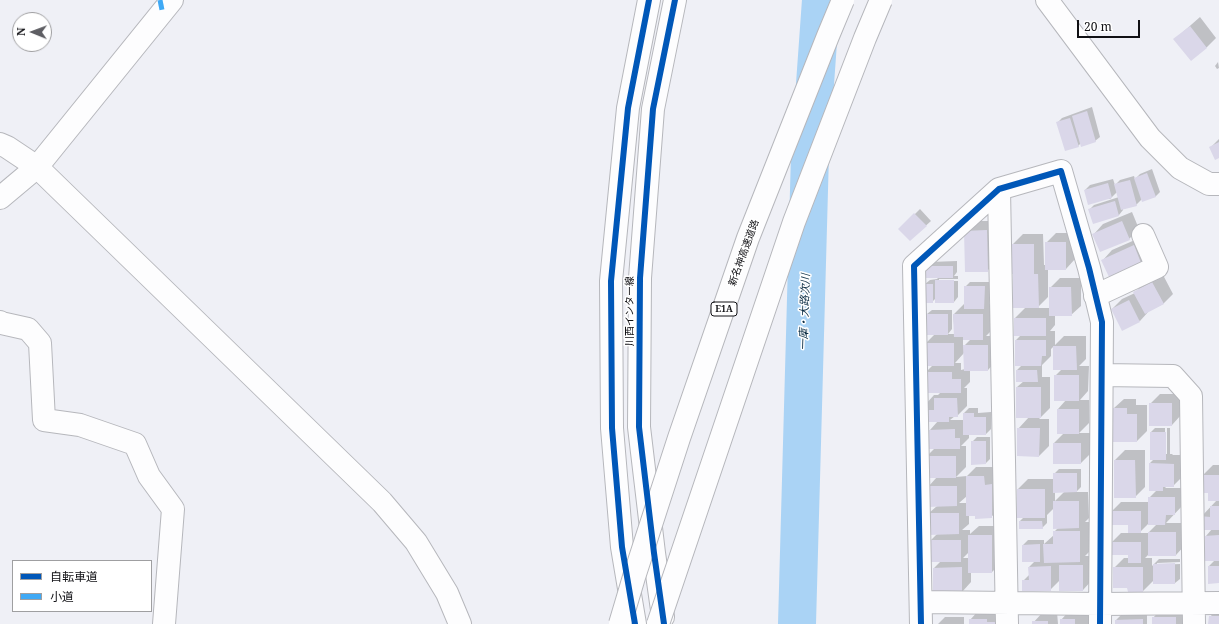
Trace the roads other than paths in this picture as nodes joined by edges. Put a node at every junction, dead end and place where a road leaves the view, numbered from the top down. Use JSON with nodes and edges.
{"nodes":[{"id":1,"x":172,"y":0,"type":"edge"},
{"id":2,"x":649,"y":0,"type":"edge"},
{"id":3,"x":675,"y":0,"type":"edge"},
{"id":4,"x":843,"y":0,"type":"edge"},
{"id":5,"x":881,"y":0,"type":"edge"},
{"id":6,"x":1047,"y":0,"type":"edge"},
{"id":7,"x":0,"y":144,"type":"edge"},
{"id":8,"x":37,"y":167,"type":"junction"},
{"id":9,"x":1219,"y":184,"type":"edge"},
{"id":10,"x":999,"y":189,"type":"junction"},
{"id":11,"x":0,"y":198,"type":"edge"},
{"id":12,"x":1143,"y":234,"type":"dead end"},
{"id":13,"x":1095,"y":296,"type":"junction"},
{"id":14,"x":0,"y":322,"type":"edge"},
{"id":15,"x":1102,"y":375,"type":"junction"},
{"id":16,"x":921,"y":602,"type":"junction"},
{"id":17,"x":1007,"y":603,"type":"junction"},
{"id":18,"x":1219,"y":603,"type":"edge"},
{"id":19,"x":1100,"y":614,"type":"edge"},
{"id":20,"x":1194,"y":614,"type":"edge"},
{"id":21,"x":164,"y":624,"type":"edge"},
{"id":22,"x":460,"y":624,"type":"edge"},
{"id":23,"x":620,"y":624,"type":"edge"},
{"id":24,"x":635,"y":624,"type":"edge"},
{"id":25,"x":658,"y":624,"type":"edge"},
{"id":26,"x":664,"y":624,"type":"edge"},
{"id":27,"x":921,"y":624,"type":"edge"},
{"id":28,"x":1007,"y":624,"type":"edge"}],
"edges":[{"from":1,"to":8,"type":"main road"},
{"from":2,"to":24,"type":"main road","name":"川西インター線"},
{"from":3,"to":26,"type":"main road","name":"川西インター線"},
{"from":4,"to":23,"type":"main road","name":"新名神高速道路","number":"E1A","bridge":true},
{"from":5,"to":25,"type":"main road","bridge":true},
{"from":6,"to":9,"type":"main road"},
{"from":7,"to":8,"type":"main road"},
{"from":8,"to":11,"type":"main road"},
{"from":8,"to":22,"type":"main road"},
{"from":10,"to":13,"type":"main road"},
{"from":10,"to":16,"type":"main road"},
{"from":10,"to":17,"type":"main road"},
{"from":12,"to":13,"type":"main road"},
{"from":13,"to":15,"type":"main road"},
{"from":14,"to":21,"type":"main road"},
{"from":15,"to":19,"type":"main road"},
{"from":15,"to":20,"type":"main road"},
{"from":16,"to":17,"type":"main road"},
{"from":16,"to":27,"type":"main road"},
{"from":17,"to":19,"type":"main road"},
{"from":17,"to":28,"type":"main road"},
{"from":18,"to":20,"type":"main road"},
{"from":19,"to":20,"type":"main road"}]}
